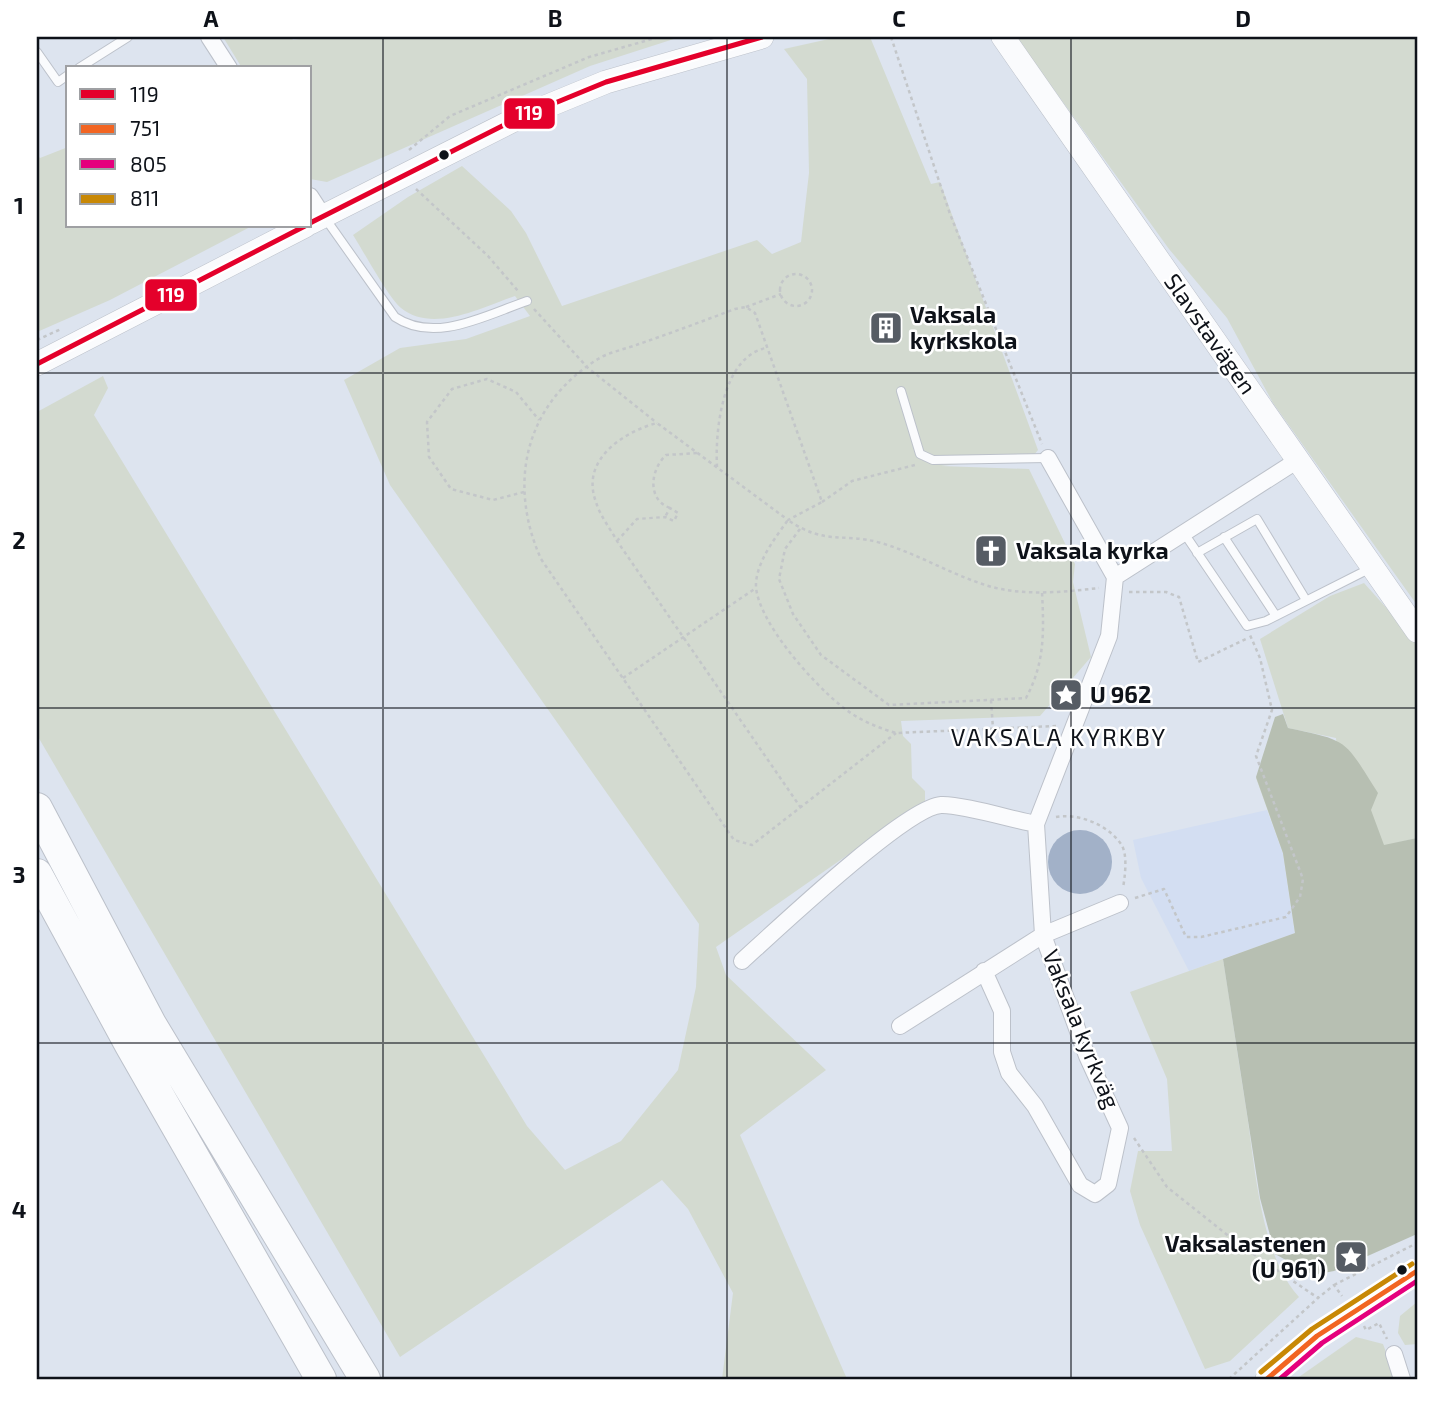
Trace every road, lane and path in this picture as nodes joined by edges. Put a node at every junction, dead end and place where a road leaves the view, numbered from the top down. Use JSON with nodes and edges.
{"nodes":[{"id":1,"x":128,"y":37,"type":"edge"},
{"id":2,"x":209,"y":37,"type":"edge"},
{"id":3,"x":659,"y":37,"type":"edge"},
{"id":4,"x":762,"y":37,"type":"edge"},
{"id":5,"x":891,"y":37,"type":"edge"},
{"id":6,"x":1003,"y":37,"type":"edge"},
{"id":7,"x":37,"y":52,"type":"edge"},
{"id":8,"x":82,"y":66,"type":"edge"},
{"id":9,"x":228,"y":66,"type":"edge"},
{"id":10,"x":66,"y":76,"type":"edge"},
{"id":11,"x":406,"y":152,"type":"dead end"},
{"id":12,"x":402,"y":177,"type":"junction"},
{"id":13,"x":313,"y":222,"type":"edge"},
{"id":14,"x":301,"y":228,"type":"edge"},
{"id":15,"x":781,"y":294,"type":"junction"},
{"id":16,"x":527,"y":301,"type":"junction"},
{"id":17,"x":746,"y":307,"type":"junction"},
{"id":18,"x":766,"y":348,"type":"junction"},
{"id":19,"x":37,"y":364,"type":"edge"},
{"id":20,"x":588,"y":368,"type":"junction"},
{"id":21,"x":901,"y":391,"type":"dead end"},
{"id":22,"x":539,"y":421,"type":"junction"},
{"id":23,"x":657,"y":423,"type":"junction"},
{"id":24,"x":698,"y":453,"type":"junction"},
{"id":25,"x":1048,"y":458,"type":"junction"},
{"id":26,"x":933,"y":460,"type":"junction"},
{"id":27,"x":1298,"y":460,"type":"junction"},
{"id":28,"x":717,"y":467,"type":"junction"},
{"id":29,"x":524,"y":492,"type":"junction"},
{"id":30,"x":822,"y":502,"type":"junction"},
{"id":31,"x":670,"y":508,"type":"junction"},
{"id":32,"x":665,"y":517,"type":"junction"},
{"id":33,"x":788,"y":520,"type":"junction"},
{"id":34,"x":800,"y":529,"type":"junction"},
{"id":35,"x":1184,"y":533,"type":"junction"},
{"id":36,"x":1224,"y":537,"type":"junction"},
{"id":37,"x":617,"y":541,"type":"junction"},
{"id":38,"x":1197,"y":553,"type":"junction"},
{"id":39,"x":1372,"y":568,"type":"junction"},
{"id":40,"x":1115,"y":582,"type":"junction"},
{"id":41,"x":756,"y":588,"type":"junction"},
{"id":42,"x":1042,"y":592,"type":"junction"},
{"id":43,"x":1306,"y":600,"type":"junction"},
{"id":44,"x":1276,"y":616,"type":"junction"},
{"id":45,"x":1417,"y":631,"type":"edge"},
{"id":46,"x":685,"y":636,"type":"junction"},
{"id":47,"x":622,"y":678,"type":"junction"},
{"id":48,"x":991,"y":700,"type":"junction"},
{"id":49,"x":1077,"y":725,"type":"junction"},
{"id":50,"x":993,"y":729,"type":"junction"},
{"id":51,"x":896,"y":733,"type":"junction"},
{"id":52,"x":37,"y":808,"type":"edge"},
{"id":53,"x":801,"y":808,"type":"junction"},
{"id":54,"x":1036,"y":824,"type":"junction"},
{"id":55,"x":37,"y":874,"type":"edge"},
{"id":56,"x":1120,"y":903,"type":"junction"},
{"id":57,"x":1043,"y":935,"type":"junction"},
{"id":58,"x":742,"y":961,"type":"dead end"},
{"id":59,"x":984,"y":971,"type":"junction"},
{"id":60,"x":900,"y":1026,"type":"dead end"},
{"id":61,"x":1112,"y":1106,"type":"junction"},
{"id":62,"x":1417,"y":1242,"type":"edge"},
{"id":63,"x":1379,"y":1262,"type":"junction"},
{"id":64,"x":1384,"y":1268,"type":"dead end"},
{"id":65,"x":1417,"y":1271,"type":"edge"},
{"id":66,"x":1334,"y":1285,"type":"junction"},
{"id":67,"x":1318,"y":1298,"type":"junction"},
{"id":68,"x":1353,"y":1312,"type":"junction"},
{"id":69,"x":1394,"y":1354,"type":"joint"},
{"id":70,"x":321,"y":1379,"type":"edge"},
{"id":71,"x":365,"y":1379,"type":"edge"},
{"id":72,"x":1229,"y":1379,"type":"edge"},
{"id":73,"x":1268,"y":1379,"type":"edge"},
{"id":74,"x":1402,"y":1379,"type":"edge"}],
"edges":[{"from":1,"to":8,"type":"lane"},
{"from":2,"to":9,"type":"street"},
{"from":3,"to":11,"type":"path"},
{"from":4,"to":12,"type":"street"},
{"from":5,"to":25,"type":"path"},
{"from":6,"to":27,"type":"street","name":"Slavstavägen"},
{"from":7,"to":10,"type":"lane"},
{"from":12,"to":13,"type":"street"},
{"from":12,"to":16,"type":"path"},
{"from":13,"to":16,"type":"lane"},
{"from":14,"to":19,"type":"street"},
{"from":15,"to":15,"type":"path"},
{"from":15,"to":17,"type":"path"},
{"from":16,"to":20,"type":"path"},
{"from":17,"to":18,"type":"path"},
{"from":17,"to":20,"type":"path"},
{"from":18,"to":28,"type":"path"},
{"from":18,"to":30,"type":"path"},
{"from":20,"to":22,"type":"path"},
{"from":20,"to":23,"type":"path"},
{"from":21,"to":26,"type":"lane"},
{"from":22,"to":29,"type":"path"},
{"from":22,"to":29,"type":"path"},
{"from":23,"to":24,"type":"path"},
{"from":23,"to":37,"type":"path"},
{"from":24,"to":28,"type":"path"},
{"from":24,"to":31,"type":"path"},
{"from":25,"to":26,"type":"lane"},
{"from":25,"to":40,"type":"street"},
{"from":26,"to":30,"type":"path"},
{"from":27,"to":35,"type":"street"},
{"from":27,"to":39,"type":"street","name":"Slavstavägen"},
{"from":28,"to":33,"type":"path"},
{"from":29,"to":47,"type":"path"},
{"from":30,"to":33,"type":"path"},
{"from":31,"to":32,"type":"path"},
{"from":31,"to":32,"type":"path"},
{"from":32,"to":37,"type":"path"},
{"from":33,"to":34,"type":"path"},
{"from":33,"to":41,"type":"path"},
{"from":34,"to":42,"type":"path"},
{"from":34,"to":48,"type":"path"},
{"from":35,"to":38,"type":"lane"},
{"from":35,"to":40,"type":"street"},
{"from":36,"to":38,"type":"lane"},
{"from":36,"to":43,"type":"lane"},
{"from":36,"to":44,"type":"lane"},
{"from":37,"to":46,"type":"path"},
{"from":38,"to":44,"type":"lane"},
{"from":39,"to":43,"type":"lane"},
{"from":39,"to":45,"type":"street","name":"Slavstavägen"},
{"from":40,"to":42,"type":"path"},
{"from":40,"to":49,"type":"street","name":"Vaksala kyrkväg"},
{"from":40,"to":56,"type":"path"},
{"from":41,"to":46,"type":"path"},
{"from":41,"to":51,"type":"path"},
{"from":42,"to":48,"type":"path"},
{"from":43,"to":44,"type":"lane"},
{"from":46,"to":47,"type":"path"},
{"from":46,"to":53,"type":"path"},
{"from":47,"to":53,"type":"path"},
{"from":48,"to":50,"type":"path"},
{"from":49,"to":50,"type":"path"},
{"from":49,"to":54,"type":"street","name":"Vaksala kyrkväg"},
{"from":50,"to":51,"type":"path"},
{"from":51,"to":53,"type":"path"},
{"from":52,"to":71,"type":"highway"},
{"from":54,"to":56,"type":"path"},
{"from":54,"to":57,"type":"street","name":"Vaksala kyrkväg"},
{"from":54,"to":58,"type":"street"},
{"from":55,"to":70,"type":"highway"},
{"from":56,"to":57,"type":"street","name":"Vaksala kyrkväg"},
{"from":57,"to":59,"type":"street","name":"Vaksala kyrkväg"},
{"from":57,"to":61,"type":"street","name":"Vaksala kyrkväg"},
{"from":59,"to":60,"type":"street","name":"Vaksala kyrkväg"},
{"from":59,"to":61,"type":"street","name":"Vaksala kyrkväg"},
{"from":61,"to":67,"type":"path"},
{"from":62,"to":63,"type":"path"},
{"from":63,"to":64,"type":"path"},
{"from":63,"to":66,"type":"path"},
{"from":65,"to":68,"type":"street"},
{"from":66,"to":67,"type":"path"},
{"from":66,"to":68,"type":"path"},
{"from":67,"to":72,"type":"path"},
{"from":68,"to":69,"type":"path"},
{"from":68,"to":73,"type":"street"},
{"from":69,"to":74,"type":"street"}]}
